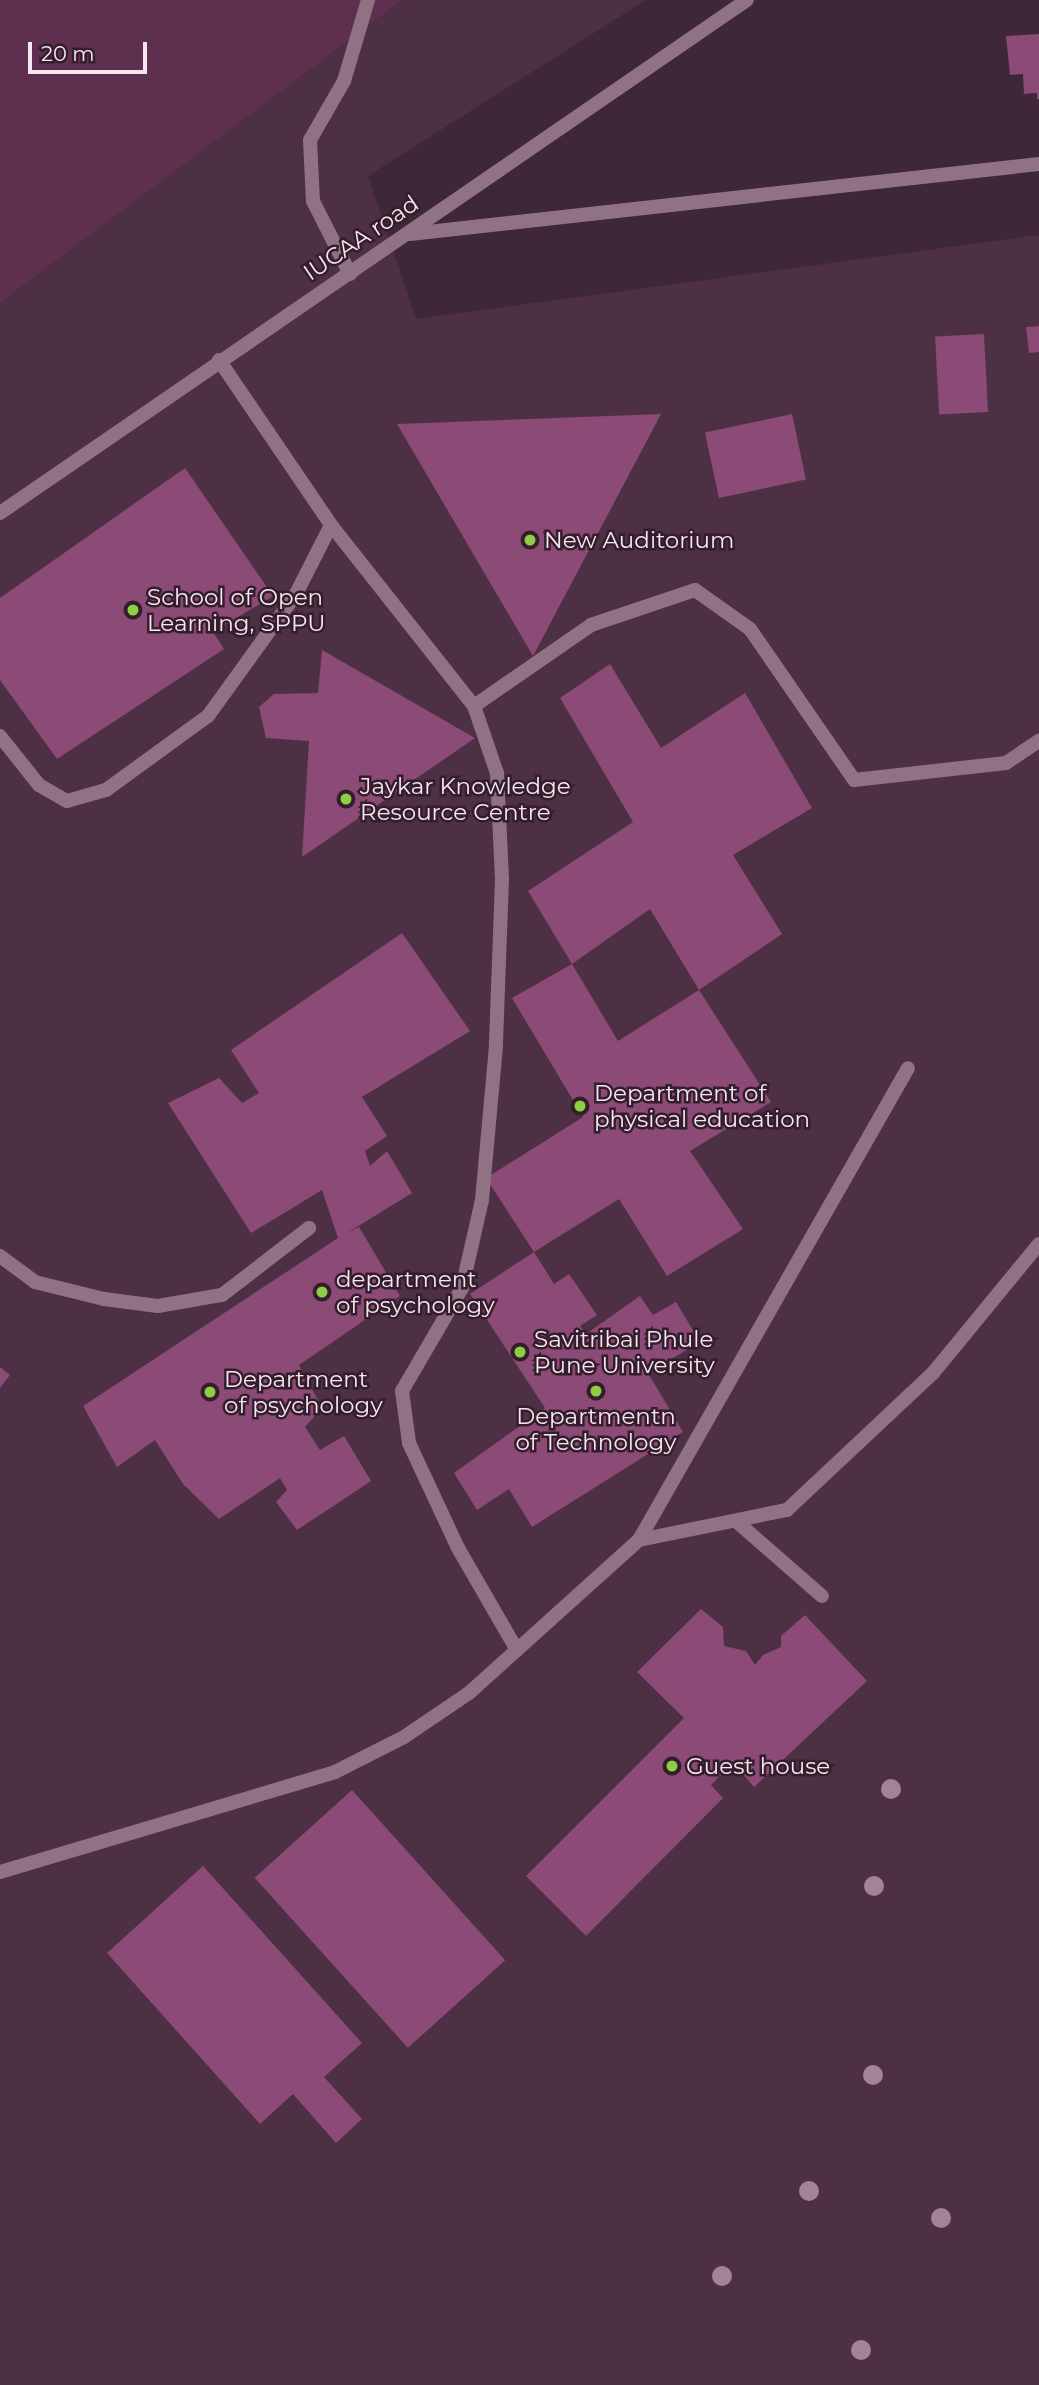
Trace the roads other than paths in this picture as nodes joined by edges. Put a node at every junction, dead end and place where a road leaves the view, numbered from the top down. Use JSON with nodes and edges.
{"nodes":[{"id":1,"x":368,"y":0,"type":"edge"},
{"id":2,"x":747,"y":0,"type":"edge"},
{"id":3,"x":1039,"y":164,"type":"edge"},
{"id":4,"x":409,"y":234,"type":"junction"},
{"id":5,"x":350,"y":274,"type":"junction"},
{"id":6,"x":219,"y":360,"type":"junction"},
{"id":7,"x":0,"y":513,"type":"edge"},
{"id":8,"x":331,"y":525,"type":"junction"},
{"id":9,"x":474,"y":706,"type":"junction"},
{"id":10,"x":0,"y":736,"type":"edge"},
{"id":11,"x":1039,"y":741,"type":"edge"},
{"id":12,"x":908,"y":1068,"type":"dead end"},
{"id":13,"x":309,"y":1228,"type":"dead end"},
{"id":14,"x":1039,"y":1244,"type":"edge"},
{"id":15,"x":0,"y":1256,"type":"edge"},
{"id":16,"x":736,"y":1521,"type":"junction"},
{"id":17,"x":639,"y":1540,"type":"junction"},
{"id":18,"x":822,"y":1596,"type":"dead end"},
{"id":19,"x":517,"y":1650,"type":"junction"},
{"id":20,"x":0,"y":1872,"type":"edge"}],
"edges":[{"from":1,"to":5,"type":"lane"},
{"from":2,"to":4,"type":"lane","name":"IUCAA road"},
{"from":3,"to":4,"type":"lane"},
{"from":4,"to":5,"type":"lane","name":"IUCAA road"},
{"from":5,"to":6,"type":"lane","name":"IUCAA road"},
{"from":6,"to":7,"type":"lane","name":"IUCAA road"},
{"from":6,"to":8,"type":"lane"},
{"from":8,"to":9,"type":"lane"},
{"from":8,"to":10,"type":"lane"},
{"from":9,"to":11,"type":"lane"},
{"from":9,"to":19,"type":"lane"},
{"from":12,"to":17,"type":"lane"},
{"from":13,"to":15,"type":"lane"},
{"from":14,"to":16,"type":"lane"},
{"from":16,"to":17,"type":"lane"},
{"from":16,"to":18,"type":"lane"},
{"from":17,"to":19,"type":"lane"},
{"from":19,"to":20,"type":"lane"}]}
